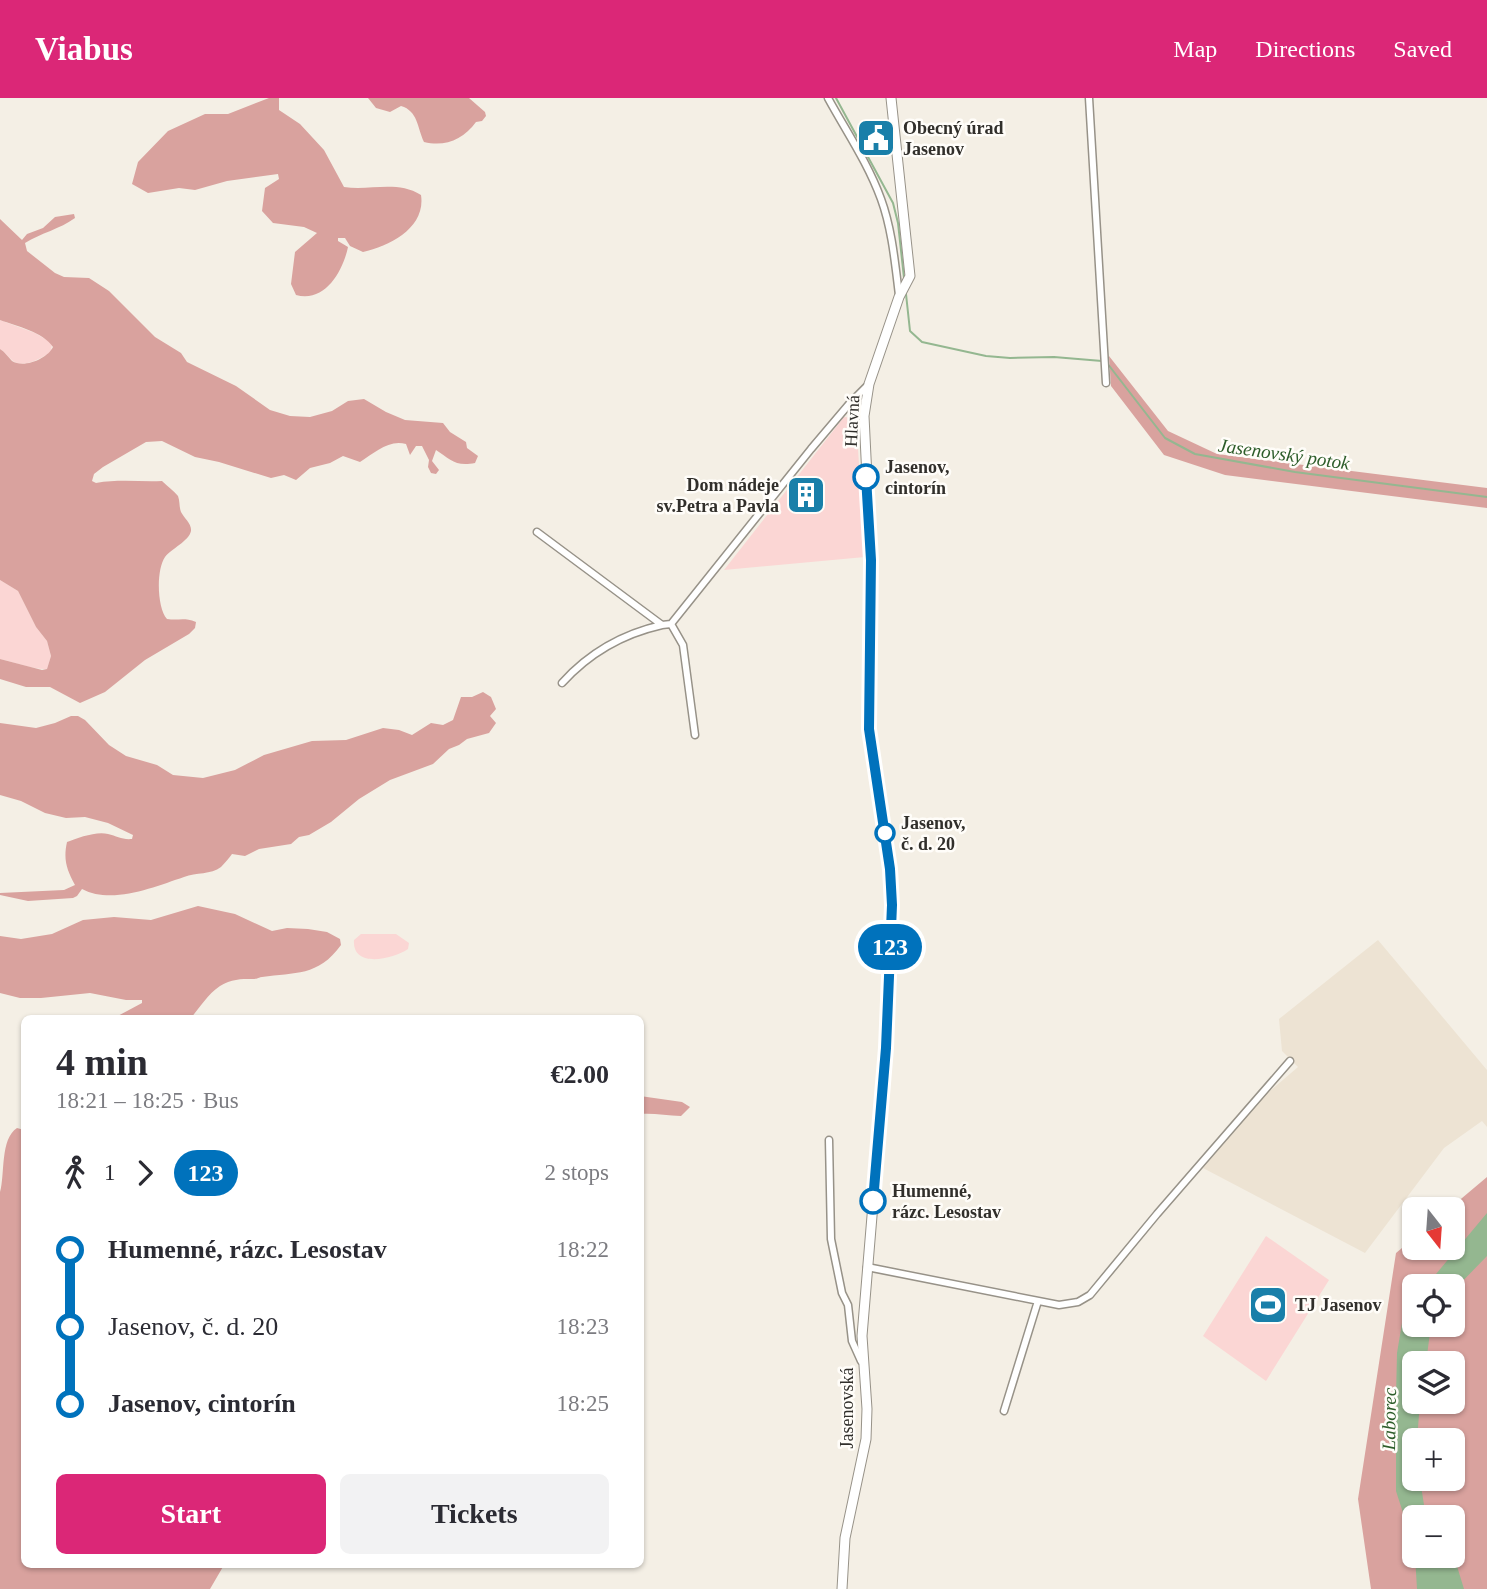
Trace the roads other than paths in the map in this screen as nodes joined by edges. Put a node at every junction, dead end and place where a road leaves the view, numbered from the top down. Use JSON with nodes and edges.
{"nodes":[{"id":1,"x":828,"y":98,"type":"edge"},
{"id":2,"x":891,"y":98,"type":"edge"},
{"id":3,"x":1089,"y":98,"type":"edge"},
{"id":4,"x":900,"y":294,"type":"junction"},
{"id":5,"x":1106,"y":383,"type":"dead end"},
{"id":6,"x":869,"y":384,"type":"junction"},
{"id":7,"x":850,"y":403,"type":"junction"},
{"id":8,"x":864,"y":416,"type":"junction"},
{"id":9,"x":537,"y":532,"type":"dead end"},
{"id":10,"x":671,"y":624,"type":"junction"},
{"id":11,"x":662,"y":625,"type":"junction"},
{"id":12,"x":562,"y":683,"type":"dead end"},
{"id":13,"x":695,"y":735,"type":"dead end"},
{"id":14,"x":1290,"y":1061,"type":"dead end"},
{"id":15,"x":829,"y":1140,"type":"dead end"},
{"id":16,"x":868,"y":1255,"type":"joint"},
{"id":17,"x":867,"y":1267,"type":"junction"},
{"id":18,"x":1038,"y":1301,"type":"junction"},
{"id":19,"x":863,"y":1364,"type":"junction"},
{"id":20,"x":1004,"y":1411,"type":"dead end"},
{"id":21,"x":842,"y":1589,"type":"edge"}],
"edges":[{"from":1,"to":4,"type":"street"},
{"from":2,"to":4,"type":"street","name":"Hlavná"},
{"from":3,"to":5,"type":"street"},
{"from":4,"to":6,"type":"street","name":"Hlavná"},
{"from":6,"to":7,"type":"street"},
{"from":6,"to":8,"type":"street","name":"Hlavná"},
{"from":7,"to":8,"type":"street"},
{"from":7,"to":10,"type":"street"},
{"from":8,"to":16,"type":"street","name":"Hlavná"},
{"from":9,"to":11,"type":"street"},
{"from":10,"to":11,"type":"street"},
{"from":10,"to":13,"type":"street"},
{"from":11,"to":12,"type":"street"},
{"from":14,"to":18,"type":"street"},
{"from":15,"to":19,"type":"street"},
{"from":16,"to":17,"type":"street","name":"Jasenovská"},
{"from":17,"to":18,"type":"street"},
{"from":17,"to":19,"type":"street","name":"Jasenovská"},
{"from":18,"to":20,"type":"street"},
{"from":19,"to":21,"type":"street","name":"Jasenovská"}]}
